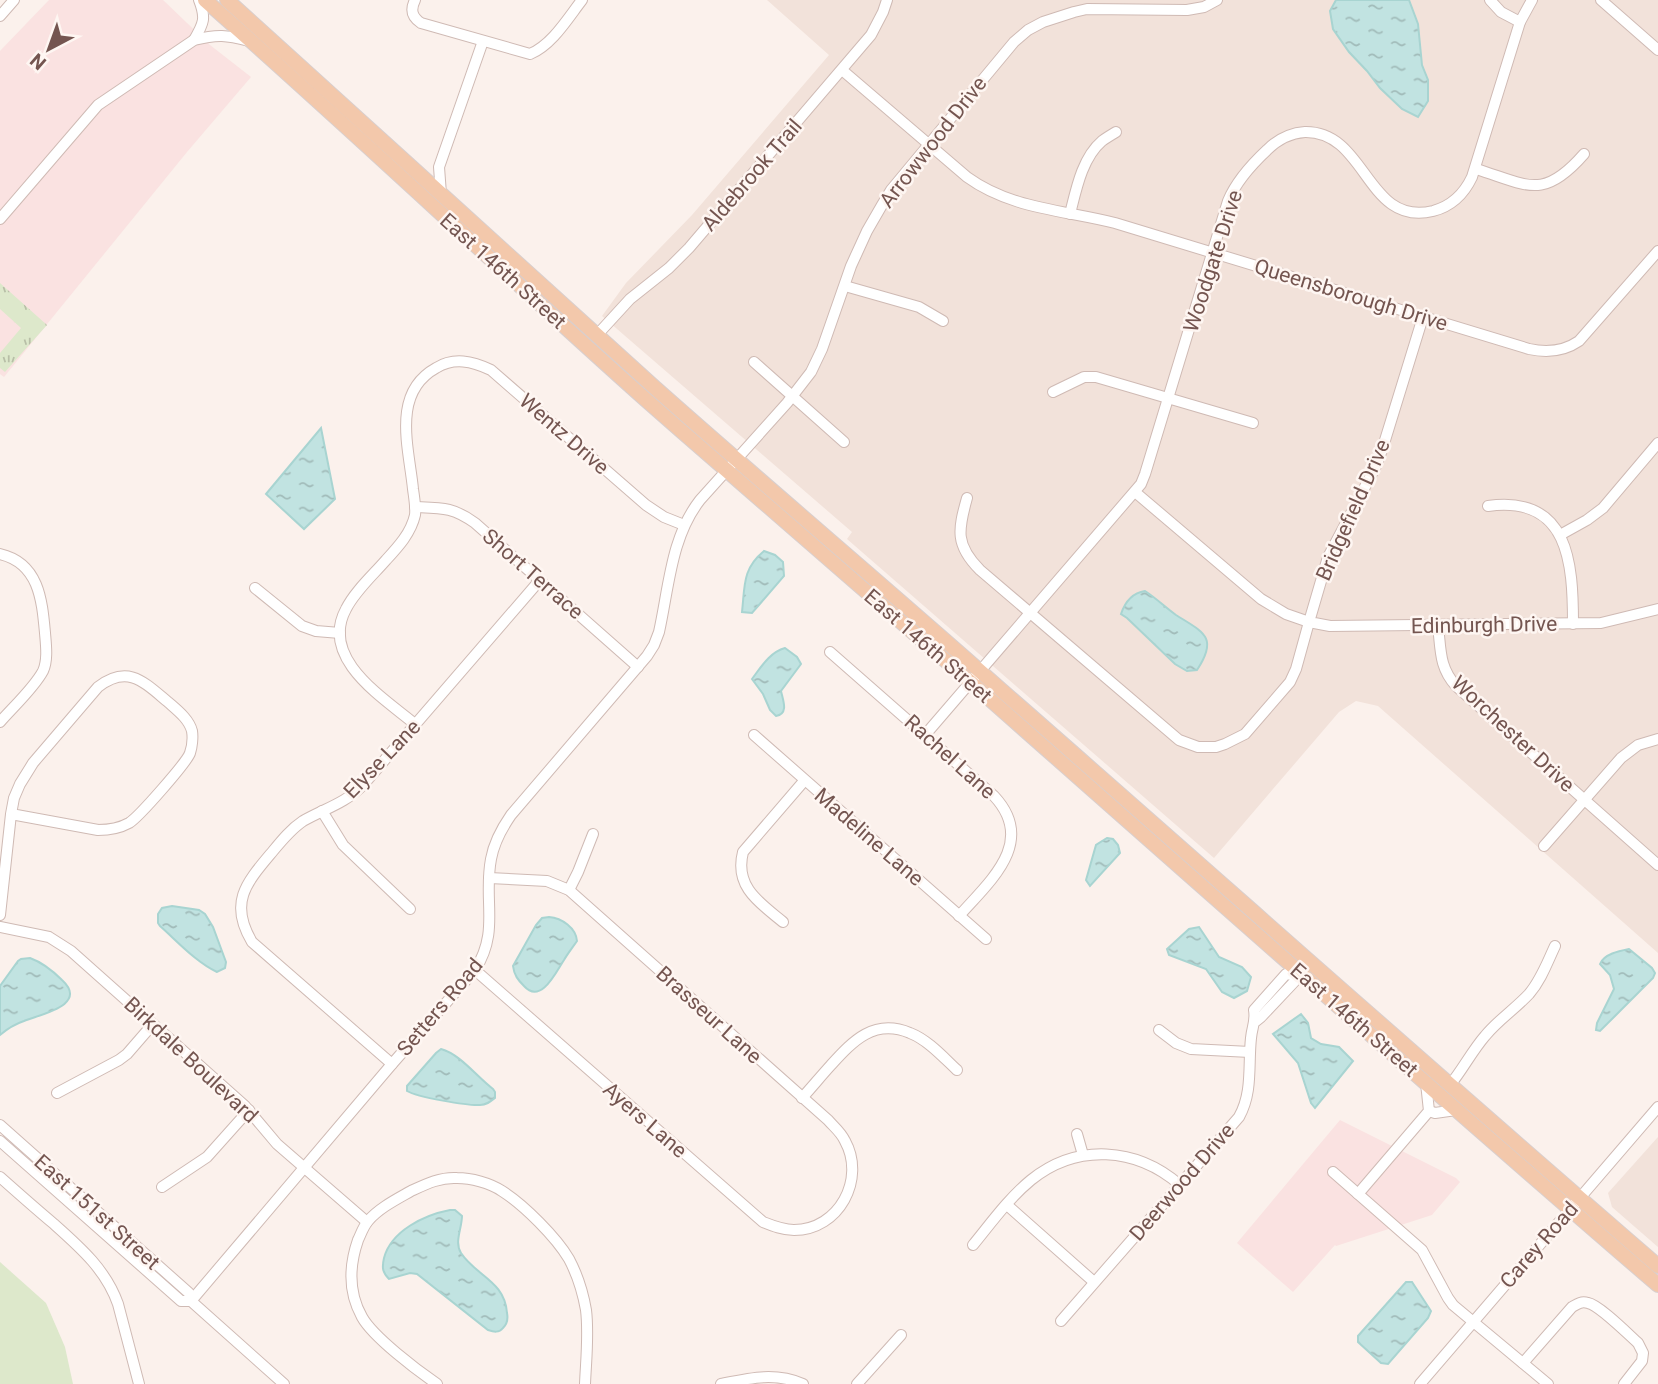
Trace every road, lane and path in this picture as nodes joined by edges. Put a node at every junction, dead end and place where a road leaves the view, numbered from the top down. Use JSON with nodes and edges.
{"nodes":[{"id":1,"x":14,"y":0,"type":"edge"},
{"id":2,"x":199,"y":0,"type":"edge"},
{"id":3,"x":205,"y":0,"type":"edge"},
{"id":4,"x":227,"y":0,"type":"edge"},
{"id":5,"x":415,"y":0,"type":"edge"},
{"id":6,"x":582,"y":0,"type":"edge"},
{"id":7,"x":887,"y":0,"type":"edge"},
{"id":8,"x":1217,"y":0,"type":"edge"},
{"id":9,"x":1490,"y":0,"type":"edge"},
{"id":10,"x":1532,"y":0,"type":"edge"},
{"id":11,"x":1601,"y":0,"type":"edge"},
{"id":12,"x":1086,"y":5,"type":"edge"},
{"id":13,"x":0,"y":16,"type":"edge"},
{"id":14,"x":1520,"y":22,"type":"junction"},
{"id":15,"x":194,"y":40,"type":"junction"},
{"id":16,"x":483,"y":41,"type":"junction"},
{"id":17,"x":252,"y":42,"type":"junction"},
{"id":18,"x":1658,"y":50,"type":"edge"},
{"id":19,"x":842,"y":70,"type":"junction"},
{"id":20,"x":1116,"y":132,"type":"dead end"},
{"id":21,"x":929,"y":145,"type":"junction"},
{"id":22,"x":1584,"y":154,"type":"dead end"},
{"id":23,"x":439,"y":167,"type":"junction"},
{"id":24,"x":1476,"y":169,"type":"junction"},
{"id":25,"x":422,"y":177,"type":"junction"},
{"id":26,"x":441,"y":194,"type":"junction"},
{"id":27,"x":1070,"y":214,"type":"junction"},
{"id":28,"x":0,"y":219,"type":"edge"},
{"id":29,"x":1658,"y":251,"type":"edge"},
{"id":30,"x":1212,"y":253,"type":"junction"},
{"id":31,"x":845,"y":286,"type":"junction"},
{"id":32,"x":1423,"y":317,"type":"junction"},
{"id":33,"x":943,"y":321,"type":"dead end"},
{"id":34,"x":597,"y":335,"type":"junction"},
{"id":35,"x":754,"y":362,"type":"dead end"},
{"id":36,"x":1054,"y":391,"type":"dead end"},
{"id":37,"x":793,"y":397,"type":"junction"},
{"id":38,"x":1168,"y":398,"type":"junction"},
{"id":39,"x":1254,"y":423,"type":"dead end"},
{"id":40,"x":844,"y":442,"type":"dead end"},
{"id":41,"x":1658,"y":443,"type":"edge"},
{"id":42,"x":732,"y":465,"type":"junction"},
{"id":43,"x":1135,"y":492,"type":"junction"},
{"id":44,"x":967,"y":498,"type":"dead end"},
{"id":45,"x":1488,"y":506,"type":"dead end"},
{"id":46,"x":415,"y":507,"type":"junction"},
{"id":47,"x":684,"y":525,"type":"junction"},
{"id":48,"x":1560,"y":535,"type":"junction"},
{"id":49,"x":0,"y":554,"type":"edge"},
{"id":50,"x":540,"y":580,"type":"junction"},
{"id":51,"x":255,"y":587,"type":"dead end"},
{"id":52,"x":1658,"y":609,"type":"edge"},
{"id":53,"x":1031,"y":614,"type":"junction"},
{"id":54,"x":1309,"y":622,"type":"junction"},
{"id":55,"x":1573,"y":624,"type":"junction"},
{"id":56,"x":1438,"y":626,"type":"junction"},
{"id":57,"x":340,"y":633,"type":"junction"},
{"id":58,"x":830,"y":652,"type":"dead end"},
{"id":59,"x":638,"y":667,"type":"junction"},
{"id":60,"x":976,"y":677,"type":"junction"},
{"id":61,"x":0,"y":722,"type":"edge"},
{"id":62,"x":416,"y":724,"type":"junction"},
{"id":63,"x":754,"y":735,"type":"dead end"},
{"id":64,"x":925,"y":735,"type":"junction"},
{"id":65,"x":1658,"y":739,"type":"edge"},
{"id":66,"x":804,"y":781,"type":"junction"},
{"id":67,"x":1584,"y":799,"type":"junction"},
{"id":68,"x":322,"y":811,"type":"junction"},
{"id":69,"x":11,"y":814,"type":"junction"},
{"id":70,"x":593,"y":834,"type":"dead end"},
{"id":71,"x":1544,"y":846,"type":"dead end"},
{"id":72,"x":1658,"y":864,"type":"edge"},
{"id":73,"x":489,"y":878,"type":"junction"},
{"id":74,"x":569,"y":890,"type":"junction"},
{"id":75,"x":410,"y":909,"type":"dead end"},
{"id":76,"x":0,"y":915,"type":"edge"},
{"id":77,"x":959,"y":916,"type":"junction"},
{"id":78,"x":783,"y":922,"type":"dead end"},
{"id":79,"x":0,"y":927,"type":"edge"},
{"id":80,"x":986,"y":939,"type":"dead end"},
{"id":81,"x":1555,"y":946,"type":"dead end"},
{"id":82,"x":1299,"y":968,"type":"junction"},
{"id":83,"x":475,"y":970,"type":"junction"},
{"id":84,"x":153,"y":1024,"type":"junction"},
{"id":85,"x":1159,"y":1030,"type":"dead end"},
{"id":86,"x":1250,"y":1052,"type":"junction"},
{"id":87,"x":392,"y":1064,"type":"junction"},
{"id":88,"x":957,"y":1070,"type":"dead end"},
{"id":89,"x":1426,"y":1083,"type":"junction"},
{"id":90,"x":1450,"y":1085,"type":"junction"},
{"id":91,"x":57,"y":1093,"type":"dead end"},
{"id":92,"x":802,"y":1098,"type":"junction"},
{"id":93,"x":1658,"y":1107,"type":"edge"},
{"id":94,"x":249,"y":1110,"type":"junction"},
{"id":95,"x":1456,"y":1110,"type":"junction"},
{"id":96,"x":1429,"y":1111,"type":"junction"},
{"id":97,"x":0,"y":1125,"type":"edge"},
{"id":98,"x":1077,"y":1134,"type":"dead end"},
{"id":99,"x":0,"y":1141,"type":"edge"},
{"id":100,"x":1083,"y":1155,"type":"junction"},
{"id":101,"x":304,"y":1167,"type":"junction"},
{"id":102,"x":1333,"y":1172,"type":"dead end"},
{"id":103,"x":0,"y":1177,"type":"edge"},
{"id":104,"x":1180,"y":1185,"type":"junction"},
{"id":105,"x":162,"y":1187,"type":"dead end"},
{"id":106,"x":1358,"y":1194,"type":"junction"},
{"id":107,"x":1575,"y":1203,"type":"junction"},
{"id":108,"x":1007,"y":1205,"type":"junction"},
{"id":109,"x":830,"y":1217,"type":"joint"},
{"id":110,"x":368,"y":1222,"type":"junction"},
{"id":111,"x":973,"y":1245,"type":"dead end"},
{"id":112,"x":1658,"y":1266,"type":"edge"},
{"id":113,"x":1094,"y":1282,"type":"junction"},
{"id":114,"x":1658,"y":1285,"type":"edge"},
{"id":115,"x":191,"y":1301,"type":"junction"},
{"id":116,"x":1061,"y":1321,"type":"dead end"},
{"id":117,"x":1474,"y":1321,"type":"junction"},
{"id":118,"x":901,"y":1335,"type":"dead end"},
{"id":119,"x":1523,"y":1363,"type":"junction"},
{"id":120,"x":139,"y":1384,"type":"edge"},
{"id":121,"x":285,"y":1384,"type":"edge"},
{"id":122,"x":437,"y":1384,"type":"edge"},
{"id":123,"x":585,"y":1384,"type":"edge"},
{"id":124,"x":721,"y":1384,"type":"edge"},
{"id":125,"x":803,"y":1384,"type":"edge"},
{"id":126,"x":857,"y":1384,"type":"edge"},
{"id":127,"x":1420,"y":1384,"type":"edge"},
{"id":128,"x":1548,"y":1384,"type":"edge"},
{"id":129,"x":1624,"y":1384,"type":"edge"}],
"edges":[{"from":1,"to":13,"type":"street"},
{"from":2,"to":15,"type":"street"},
{"from":3,"to":17,"type":"main road","name":"East 146th Street"},
{"from":4,"to":25,"type":"main road","name":"East 146th Street"},
{"from":5,"to":16,"type":"street"},
{"from":6,"to":16,"type":"street"},
{"from":7,"to":19,"type":"street","name":"Aldebrook Trail"},
{"from":8,"to":12,"type":"street","name":"Arrowwood Drive"},
{"from":9,"to":14,"type":"street"},
{"from":10,"to":14,"type":"street","name":"Woodgate Drive"},
{"from":11,"to":18,"type":"street"},
{"from":12,"to":21,"type":"street","name":"Arrowwood Drive"},
{"from":14,"to":24,"type":"street","name":"Woodgate Drive"},
{"from":15,"to":17,"type":"street"},
{"from":15,"to":28,"type":"street"},
{"from":16,"to":23,"type":"street"},
{"from":17,"to":42,"type":"main road","name":"East 146th Street"},
{"from":19,"to":21,"type":"street","name":"Queensborough Drive"},
{"from":19,"to":34,"type":"street","name":"Aldebrook Trail"},
{"from":20,"to":27,"type":"street"},
{"from":21,"to":27,"type":"street","name":"Queensborough Drive"},
{"from":21,"to":31,"type":"street","name":"Arrowwood Drive"},
{"from":22,"to":24,"type":"street"},
{"from":23,"to":25,"type":"street"},
{"from":23,"to":26,"type":"street"},
{"from":24,"to":30,"type":"street","name":"Woodgate Drive"},
{"from":25,"to":26,"type":"main road","name":"East 146th Street"},
{"from":26,"to":34,"type":"main road","name":"East 146th Street"},
{"from":27,"to":30,"type":"street","name":"Queensborough Drive"},
{"from":29,"to":32,"type":"street","name":"Queensborough Drive"},
{"from":30,"to":32,"type":"street","name":"Queensborough Drive"},
{"from":30,"to":38,"type":"street","name":"Woodgate Drive"},
{"from":31,"to":33,"type":"street"},
{"from":31,"to":37,"type":"street","name":"Arrowwood Drive"},
{"from":32,"to":54,"type":"street","name":"Bridgefield Drive"},
{"from":34,"to":42,"type":"main road","name":"East 146th Street"},
{"from":35,"to":37,"type":"street"},
{"from":36,"to":38,"type":"street"},
{"from":37,"to":40,"type":"street"},
{"from":37,"to":42,"type":"street","name":"Arrowwood Drive"},
{"from":38,"to":39,"type":"street"},
{"from":38,"to":43,"type":"street","name":"Woodgate Drive"},
{"from":41,"to":48,"type":"street"},
{"from":42,"to":47,"type":"street","name":"Setters Road"},
{"from":42,"to":60,"type":"main road","name":"East 146th Street"},
{"from":43,"to":53,"type":"street","name":"Woodgate Drive"},
{"from":43,"to":54,"type":"street","name":"Edinburgh Drive"},
{"from":44,"to":53,"type":"street","name":"Bridgefield Drive"},
{"from":45,"to":48,"type":"street"},
{"from":46,"to":47,"type":"street","name":"Wentz Drive"},
{"from":46,"to":50,"type":"street","name":"Short Terrace"},
{"from":46,"to":57,"type":"street"},
{"from":47,"to":59,"type":"street","name":"Setters Road"},
{"from":48,"to":55,"type":"street"},
{"from":49,"to":61,"type":"street"},
{"from":50,"to":59,"type":"street","name":"Short Terrace"},
{"from":50,"to":62,"type":"street","name":"Elyse Lane"},
{"from":51,"to":57,"type":"street"},
{"from":52,"to":55,"type":"street","name":"Edinburgh Drive"},
{"from":53,"to":54,"type":"street","name":"Bridgefield Drive"},
{"from":53,"to":60,"type":"street","name":"Woodgate Drive"},
{"from":54,"to":56,"type":"street","name":"Edinburgh Drive"},
{"from":55,"to":56,"type":"street","name":"Edinburgh Drive"},
{"from":56,"to":67,"type":"street","name":"Worchester Drive"},
{"from":57,"to":62,"type":"street"},
{"from":58,"to":64,"type":"street","name":"Rachel Lane"},
{"from":59,"to":73,"type":"street","name":"Setters Road"},
{"from":60,"to":64,"type":"street","name":"Woodgate Drive"},
{"from":60,"to":82,"type":"main road","name":"East 146th Street"},
{"from":62,"to":68,"type":"street","name":"Elyse Lane"},
{"from":63,"to":66,"type":"street","name":"Madeline Lane"},
{"from":64,"to":77,"type":"street","name":"Rachel Lane"},
{"from":65,"to":67,"type":"street"},
{"from":66,"to":77,"type":"street","name":"Madeline Lane"},
{"from":66,"to":78,"type":"street"},
{"from":67,"to":71,"type":"street"},
{"from":67,"to":72,"type":"street","name":"Worchester Drive"},
{"from":68,"to":75,"type":"street"},
{"from":68,"to":87,"type":"street","name":"Elyse Lane"},
{"from":69,"to":69,"type":"street"},
{"from":69,"to":76,"type":"street"},
{"from":70,"to":74,"type":"street"},
{"from":73,"to":74,"type":"street","name":"Brasseur Lane"},
{"from":73,"to":83,"type":"street","name":"Setters Road"},
{"from":74,"to":92,"type":"street","name":"Brasseur Lane"},
{"from":77,"to":80,"type":"street","name":"Madeline Lane"},
{"from":79,"to":84,"type":"street","name":"Birkdale Boulevard"},
{"from":81,"to":90,"type":"street"},
{"from":82,"to":86,"type":"street","name":"Deerwood Drive"},
{"from":82,"to":89,"type":"main road","name":"East 146th Street"},
{"from":82,"to":90,"type":"main road","name":"East 146th Street"},
{"from":83,"to":87,"type":"street","name":"Setters Road"},
{"from":83,"to":109,"type":"street","name":"Ayers Lane"},
{"from":84,"to":91,"type":"street"},
{"from":84,"to":94,"type":"street","name":"Birkdale Boulevard"},
{"from":85,"to":86,"type":"street"},
{"from":86,"to":104,"type":"street","name":"Deerwood Drive"},
{"from":87,"to":101,"type":"street","name":"Setters Road"},
{"from":88,"to":92,"type":"street"},
{"from":89,"to":95,"type":"main road","name":"East 146th Street"},
{"from":89,"to":96,"type":"street"},
{"from":90,"to":107,"type":"main road","name":"East 146th Street"},
{"from":92,"to":109,"type":"street","name":"Brasseur Lane"},
{"from":93,"to":107,"type":"street","name":"Carey Road"},
{"from":94,"to":101,"type":"street","name":"Birkdale Boulevard"},
{"from":94,"to":105,"type":"street"},
{"from":95,"to":96,"type":"street"},
{"from":95,"to":107,"type":"main road","name":"East 146th Street"},
{"from":96,"to":106,"type":"street"},
{"from":97,"to":115,"type":"street","name":"East 151st Street"},
{"from":98,"to":100,"type":"street"},
{"from":99,"to":115,"type":"street","name":"East 151st Street"},
{"from":100,"to":104,"type":"street"},
{"from":100,"to":108,"type":"street"},
{"from":101,"to":110,"type":"street","name":"Birkdale Boulevard"},
{"from":101,"to":115,"type":"street","name":"Setters Road"},
{"from":102,"to":106,"type":"street"},
{"from":103,"to":120,"type":"street"},
{"from":104,"to":113,"type":"street","name":"Deerwood Drive"},
{"from":106,"to":117,"type":"street"},
{"from":107,"to":112,"type":"main road","name":"East 146th Street"},
{"from":107,"to":114,"type":"main road","name":"East 146th Street"},
{"from":107,"to":117,"type":"street","name":"Carey Road"},
{"from":108,"to":111,"type":"street"},
{"from":108,"to":113,"type":"street"},
{"from":110,"to":122,"type":"street"},
{"from":110,"to":123,"type":"street"},
{"from":113,"to":116,"type":"street","name":"Deerwood Drive"},
{"from":115,"to":121,"type":"street","name":"East 151st Street"},
{"from":117,"to":119,"type":"street"},
{"from":117,"to":127,"type":"street","name":"Carey Road"},
{"from":118,"to":126,"type":"street"},
{"from":119,"to":128,"type":"street"},
{"from":119,"to":129,"type":"street"},
{"from":124,"to":125,"type":"street"}]}
